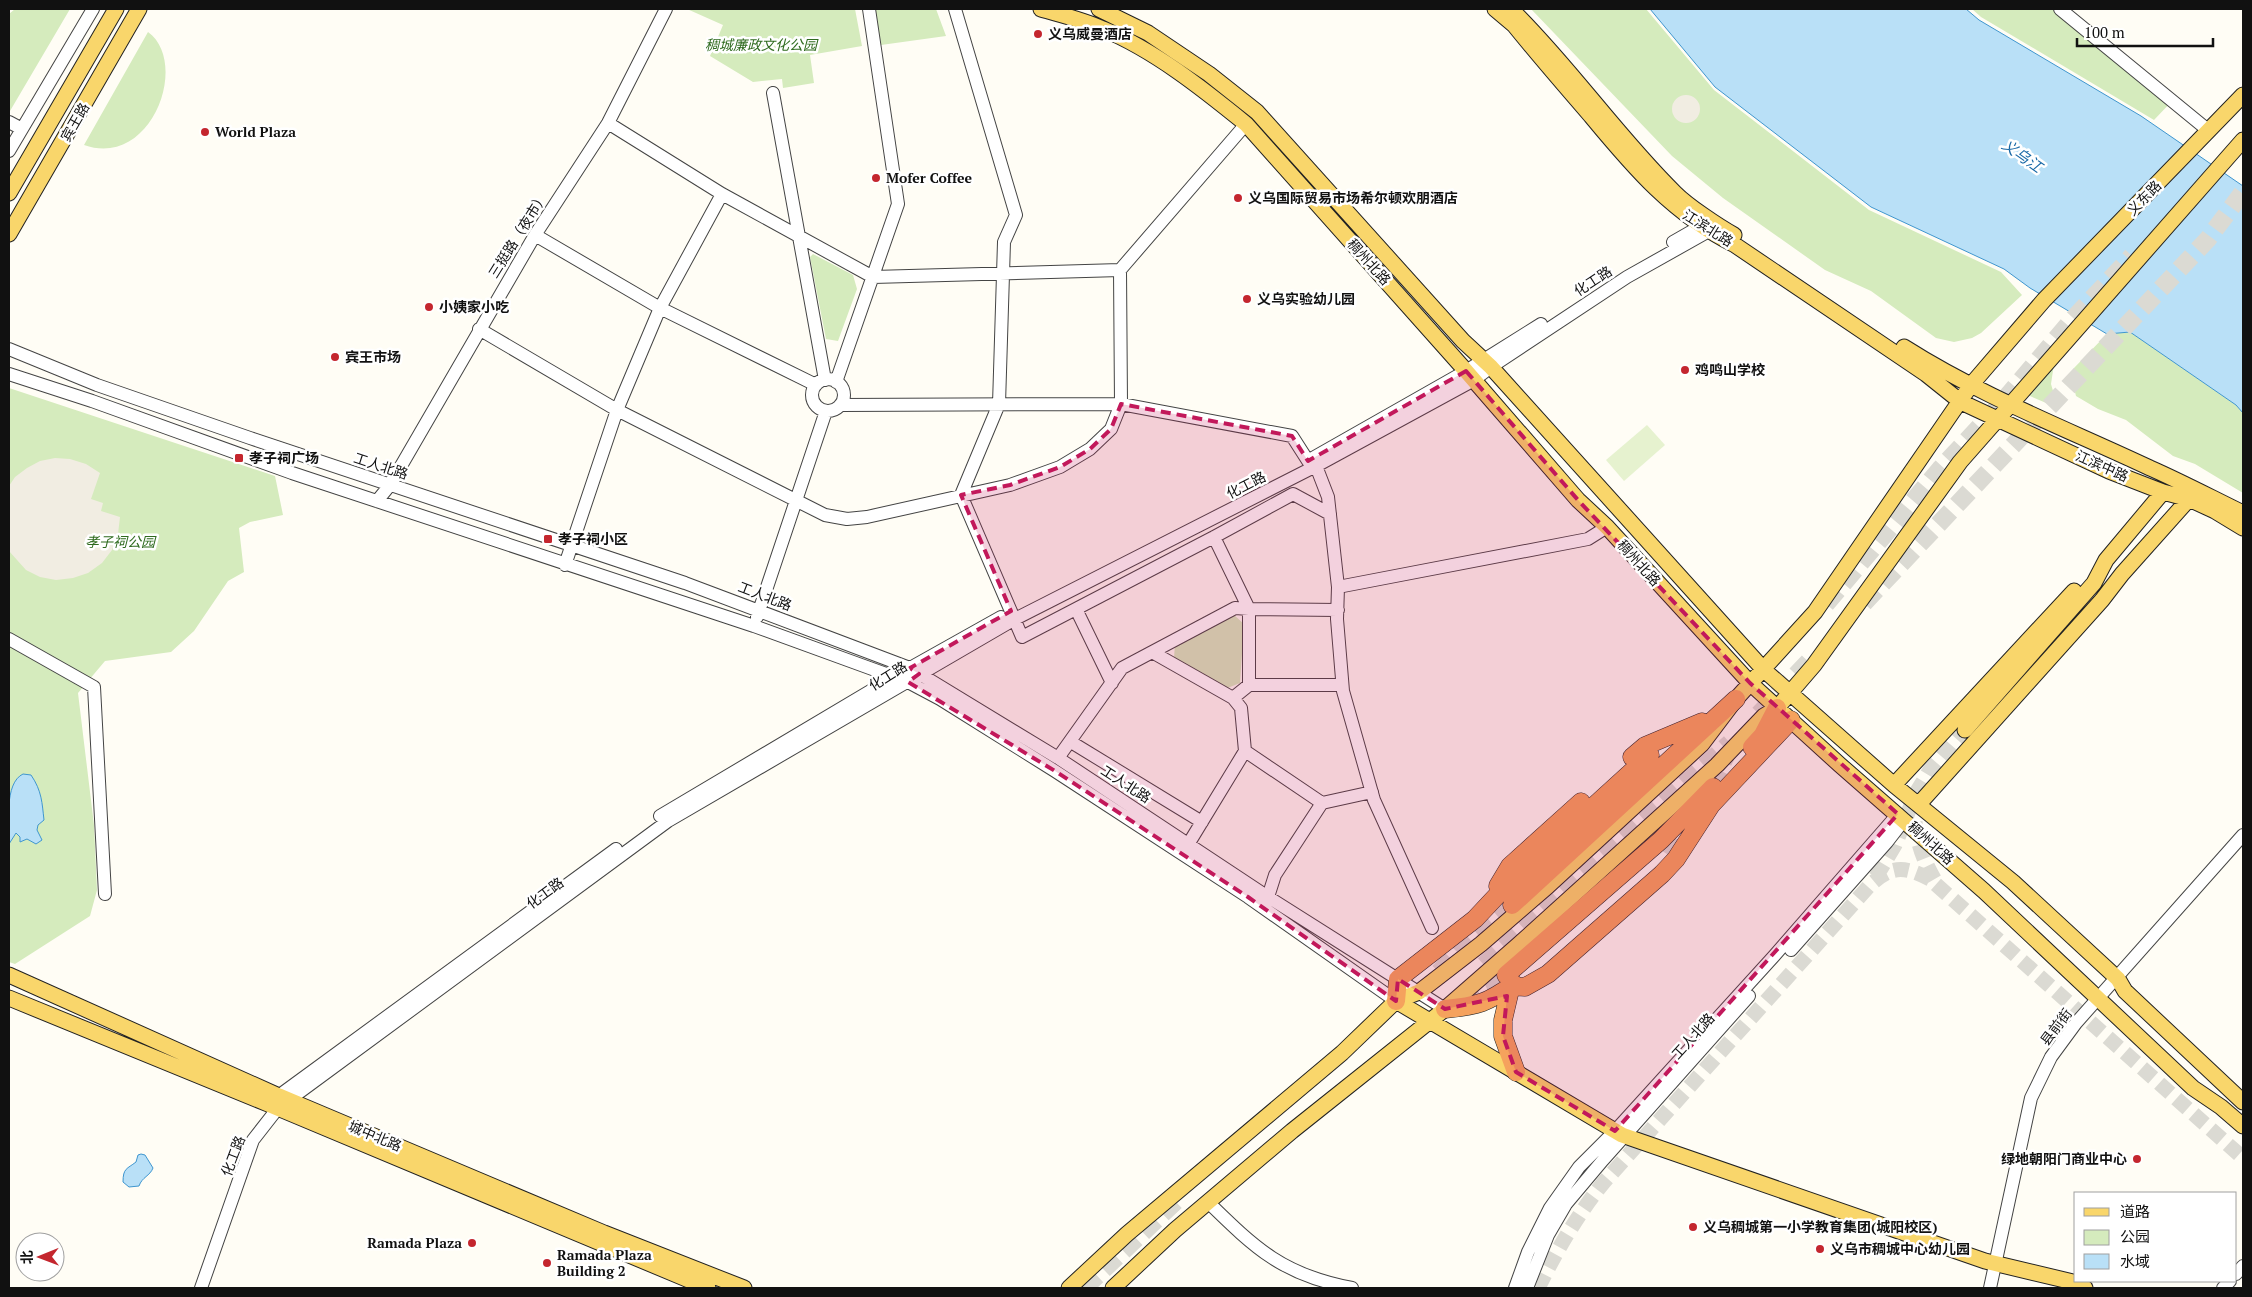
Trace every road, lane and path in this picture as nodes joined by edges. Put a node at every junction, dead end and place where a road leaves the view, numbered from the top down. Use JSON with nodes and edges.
{"nodes":[{"id":1,"x":93,"y":9,"type":"edge"},
{"id":2,"x":116,"y":9,"type":"edge"},
{"id":3,"x":139,"y":9,"type":"edge"},
{"id":4,"x":666,"y":9,"type":"edge"},
{"id":5,"x":869,"y":9,"type":"edge"},
{"id":6,"x":955,"y":9,"type":"edge"},
{"id":7,"x":1041,"y":9,"type":"edge"},
{"id":8,"x":1099,"y":9,"type":"edge"},
{"id":9,"x":1495,"y":9,"type":"edge"},
{"id":10,"x":1510,"y":9,"type":"edge"},
{"id":11,"x":2060,"y":9,"type":"edge"},
{"id":12,"x":773,"y":93,"type":"dead end"},
{"id":13,"x":2243,"y":95,"type":"edge"},
{"id":14,"x":9,"y":122,"type":"edge"},
{"id":15,"x":608,"y":123,"type":"junction"},
{"id":16,"x":1246,"y":124,"type":"junction"},
{"id":17,"x":22,"y":129,"type":"junction"},
{"id":18,"x":2209,"y":131,"type":"junction"},
{"id":19,"x":2243,"y":140,"type":"edge"},
{"id":20,"x":9,"y":151,"type":"edge"},
{"id":21,"x":9,"y":193,"type":"edge"},
{"id":22,"x":722,"y":194,"type":"junction"},
{"id":23,"x":1710,"y":226,"type":"junction"},
{"id":24,"x":9,"y":234,"type":"edge"},
{"id":25,"x":535,"y":235,"type":"junction"},
{"id":26,"x":798,"y":236,"type":"junction"},
{"id":27,"x":1120,"y":270,"type":"junction"},
{"id":28,"x":1002,"y":274,"type":"junction"},
{"id":29,"x":873,"y":278,"type":"junction"},
{"id":30,"x":660,"y":308,"type":"junction"},
{"id":31,"x":479,"y":328,"type":"junction"},
{"id":32,"x":9,"y":349,"type":"edge"},
{"id":33,"x":1487,"y":363,"type":"junction"},
{"id":34,"x":9,"y":374,"type":"edge"},
{"id":35,"x":1470,"y":375,"type":"junction"},
{"id":36,"x":830,"y":384,"type":"junction"},
{"id":37,"x":1971,"y":385,"type":"junction"},
{"id":38,"x":1961,"y":402,"type":"junction"},
{"id":39,"x":873,"y":404,"type":"junction"},
{"id":40,"x":999,"y":404,"type":"junction"},
{"id":41,"x":1121,"y":404,"type":"junction"},
{"id":42,"x":840,"y":405,"type":"junction"},
{"id":43,"x":2011,"y":406,"type":"junction"},
{"id":44,"x":617,"y":410,"type":"junction"},
{"id":45,"x":826,"y":411,"type":"junction"},
{"id":46,"x":1999,"y":420,"type":"junction"},
{"id":47,"x":1312,"y":464,"type":"junction"},
{"id":48,"x":390,"y":485,"type":"junction"},
{"id":49,"x":2163,"y":492,"type":"junction"},
{"id":50,"x":961,"y":495,"type":"junction"},
{"id":51,"x":2189,"y":499,"type":"junction"},
{"id":52,"x":377,"y":501,"type":"junction"},
{"id":53,"x":797,"y":501,"type":"junction"},
{"id":54,"x":2243,"y":513,"type":"edge"},
{"id":55,"x":1330,"y":514,"type":"junction"},
{"id":56,"x":1607,"y":527,"type":"junction"},
{"id":57,"x":2243,"y":528,"type":"edge"},
{"id":58,"x":1214,"y":538,"type":"junction"},
{"id":59,"x":2121,"y":542,"type":"junction"},
{"id":60,"x":572,"y":546,"type":"junction"},
{"id":61,"x":2139,"y":555,"type":"junction"},
{"id":62,"x":2106,"y":560,"type":"junction"},
{"id":63,"x":565,"y":565,"type":"junction"},
{"id":64,"x":2122,"y":574,"type":"junction"},
{"id":65,"x":1338,"y":587,"type":"junction"},
{"id":66,"x":1076,"y":609,"type":"junction"},
{"id":67,"x":1249,"y":609,"type":"junction"},
{"id":68,"x":759,"y":610,"type":"junction"},
{"id":69,"x":1338,"y":610,"type":"junction"},
{"id":70,"x":1013,"y":615,"type":"junction"},
{"id":71,"x":754,"y":626,"type":"junction"},
{"id":72,"x":9,"y":639,"type":"edge"},
{"id":73,"x":1152,"y":652,"type":"junction"},
{"id":74,"x":1764,"y":670,"type":"junction"},
{"id":75,"x":915,"y":671,"type":"junction"},
{"id":76,"x":894,"y":678,"type":"junction"},
{"id":77,"x":908,"y":682,"type":"junction"},
{"id":78,"x":1750,"y":683,"type":"junction"},
{"id":79,"x":1112,"y":684,"type":"junction"},
{"id":80,"x":1249,"y":685,"type":"junction"},
{"id":81,"x":1342,"y":685,"type":"junction"},
{"id":82,"x":1788,"y":692,"type":"junction"},
{"id":83,"x":1234,"y":698,"type":"junction"},
{"id":84,"x":1736,"y":699,"type":"junction"},
{"id":85,"x":1777,"y":708,"type":"junction"},
{"id":86,"x":1718,"y":714,"type":"junction"},
{"id":87,"x":1791,"y":720,"type":"junction"},
{"id":88,"x":1071,"y":742,"type":"junction"},
{"id":89,"x":1246,"y":752,"type":"junction"},
{"id":90,"x":1650,"y":755,"type":"dead end"},
{"id":91,"x":1058,"y":758,"type":"junction"},
{"id":92,"x":1136,"y":782,"type":"junction"},
{"id":93,"x":1894,"y":785,"type":"junction"},
{"id":94,"x":1372,"y":792,"type":"junction"},
{"id":95,"x":1124,"y":802,"type":"junction"},
{"id":96,"x":1322,"y":803,"type":"junction"},
{"id":97,"x":1919,"y":804,"type":"junction"},
{"id":98,"x":1901,"y":817,"type":"junction"},
{"id":99,"x":1202,"y":822,"type":"junction"},
{"id":100,"x":2243,"y":835,"type":"edge"},
{"id":101,"x":1189,"y":843,"type":"junction"},
{"id":102,"x":1667,"y":854,"type":"tunnel mouth"},
{"id":103,"x":105,"y":894,"type":"dead end"},
{"id":104,"x":1268,"y":897,"type":"junction"},
{"id":105,"x":1493,"y":900,"type":"junction"},
{"id":106,"x":1512,"y":905,"type":"tunnel mouth"},
{"id":107,"x":1432,"y":928,"type":"dead end"},
{"id":108,"x":9,"y":975,"type":"edge"},
{"id":109,"x":1398,"y":979,"type":"junction"},
{"id":110,"x":2118,"y":979,"type":"junction"},
{"id":111,"x":1508,"y":980,"type":"junction"},
{"id":112,"x":1418,"y":992,"type":"junction"},
{"id":113,"x":9,"y":998,"type":"edge"},
{"id":114,"x":2097,"y":999,"type":"junction"},
{"id":115,"x":1396,"y":1001,"type":"junction"},
{"id":116,"x":1445,"y":1009,"type":"junction"},
{"id":117,"x":1430,"y":1021,"type":"junction"},
{"id":118,"x":1516,"y":1072,"type":"junction"},
{"id":119,"x":279,"y":1102,"type":"junction"},
{"id":120,"x":2243,"y":1102,"type":"edge"},
{"id":121,"x":2243,"y":1126,"type":"edge"},
{"id":122,"x":1620,"y":1133,"type":"junction"},
{"id":123,"x":1208,"y":1202,"type":"junction"},
{"id":124,"x":1995,"y":1263,"type":"junction"},
{"id":125,"x":740,"y":1287,"type":"edge"},
{"id":126,"x":201,"y":1288,"type":"edge"},
{"id":127,"x":708,"y":1288,"type":"edge"},
{"id":128,"x":1069,"y":1288,"type":"edge"},
{"id":129,"x":1113,"y":1288,"type":"edge"},
{"id":130,"x":1352,"y":1288,"type":"edge"},
{"id":131,"x":1515,"y":1288,"type":"edge"},
{"id":132,"x":1527,"y":1288,"type":"edge"},
{"id":133,"x":1990,"y":1288,"type":"edge"},
{"id":134,"x":2085,"y":1288,"type":"edge"}],
"edges":[{"from":1,"to":17,"type":"street"},
{"from":2,"to":21,"type":"main road","name":"宾王路"},
{"from":3,"to":24,"type":"main road","name":"宾王路"},
{"from":4,"to":15,"type":"street","name":"三挺路（夜市）"},
{"from":5,"to":29,"type":"street"},
{"from":6,"to":28,"type":"street"},
{"from":7,"to":16,"type":"main road","name":"稠州北路"},
{"from":8,"to":33,"type":"main road","name":"稠州北路"},
{"from":9,"to":23,"type":"main road","name":"江滨北路"},
{"from":10,"to":23,"type":"main road","name":"江滨北路"},
{"from":11,"to":18,"type":"street"},
{"from":12,"to":26,"type":"street"},
{"from":13,"to":18,"type":"main road","name":"义东路"},
{"from":14,"to":17,"type":"street"},
{"from":15,"to":22,"type":"street"},
{"from":15,"to":25,"type":"street","name":"三挺路（夜市）"},
{"from":16,"to":27,"type":"street"},
{"from":16,"to":35,"type":"main road","name":"稠州北路"},
{"from":17,"to":20,"type":"street"},
{"from":18,"to":37,"type":"main road","name":"义东路"},
{"from":19,"to":43,"type":"main road"},
{"from":22,"to":26,"type":"street"},
{"from":22,"to":30,"type":"street"},
{"from":23,"to":33,"type":"street","name":"化工路"},
{"from":23,"to":37,"type":"main road","name":"江滨北路"},
{"from":23,"to":38,"type":"main road","name":"江滨北路"},
{"from":25,"to":30,"type":"street"},
{"from":25,"to":31,"type":"street","name":"三挺路（夜市）"},
{"from":26,"to":29,"type":"street"},
{"from":26,"to":36,"type":"street"},
{"from":27,"to":28,"type":"street"},
{"from":27,"to":41,"type":"street"},
{"from":28,"to":29,"type":"street"},
{"from":28,"to":40,"type":"street"},
{"from":29,"to":36,"type":"street"},
{"from":30,"to":36,"type":"street"},
{"from":30,"to":44,"type":"street"},
{"from":31,"to":44,"type":"street"},
{"from":31,"to":48,"type":"street","name":"三挺路（夜市）"},
{"from":32,"to":48,"type":"street","name":"工人北路"},
{"from":33,"to":35,"type":"street","name":"化工路"},
{"from":33,"to":74,"type":"main road","name":"稠州北路"},
{"from":34,"to":52,"type":"street","name":"工人北路"},
{"from":35,"to":47,"type":"street","name":"化工路"},
{"from":35,"to":56,"type":"main road","name":"稠州北路"},
{"from":36,"to":39,"type":"street"},
{"from":36,"to":42,"type":"street"},
{"from":36,"to":45,"type":"street"},
{"from":37,"to":38,"type":"main road","name":"义东路"},
{"from":37,"to":43,"type":"main road","name":"江滨中路"},
{"from":38,"to":46,"type":"main road","name":"江滨中路"},
{"from":38,"to":74,"type":"main road","name":"义东路"},
{"from":39,"to":40,"type":"street"},
{"from":39,"to":42,"type":"street"},
{"from":40,"to":41,"type":"street"},
{"from":40,"to":50,"type":"street"},
{"from":41,"to":47,"type":"street"},
{"from":41,"to":50,"type":"street"},
{"from":42,"to":45,"type":"street"},
{"from":43,"to":46,"type":"main road"},
{"from":43,"to":54,"type":"main road","name":"江滨中路"},
{"from":44,"to":53,"type":"street"},
{"from":44,"to":60,"type":"street"},
{"from":45,"to":53,"type":"street"},
{"from":46,"to":49,"type":"main road","name":"江滨中路"},
{"from":46,"to":82,"type":"main road"},
{"from":47,"to":55,"type":"street"},
{"from":47,"to":70,"type":"street","name":"化工路"},
{"from":48,"to":52,"type":"street","name":"三挺路（夜市）"},
{"from":48,"to":60,"type":"street","name":"工人北路"},
{"from":49,"to":51,"type":"main road","name":"江滨中路"},
{"from":49,"to":59,"type":"main road"},
{"from":50,"to":53,"type":"street"},
{"from":50,"to":70,"type":"street"},
{"from":51,"to":57,"type":"main road","name":"江滨中路"},
{"from":51,"to":61,"type":"main road"},
{"from":52,"to":63,"type":"street","name":"工人北路"},
{"from":53,"to":68,"type":"street"},
{"from":55,"to":58,"type":"street"},
{"from":55,"to":65,"type":"street"},
{"from":56,"to":65,"type":"street"},
{"from":56,"to":78,"type":"main road","name":"稠州北路"},
{"from":58,"to":66,"type":"street"},
{"from":58,"to":67,"type":"street"},
{"from":59,"to":61,"type":"main road"},
{"from":59,"to":62,"type":"main road"},
{"from":60,"to":63,"type":"street"},
{"from":60,"to":68,"type":"street","name":"工人北路"},
{"from":61,"to":64,"type":"main road"},
{"from":62,"to":64,"type":"main road"},
{"from":62,"to":93,"type":"main road"},
{"from":63,"to":71,"type":"street","name":"工人北路"},
{"from":64,"to":97,"type":"main road"},
{"from":65,"to":69,"type":"street"},
{"from":66,"to":70,"type":"street"},
{"from":66,"to":79,"type":"street"},
{"from":67,"to":69,"type":"street"},
{"from":67,"to":73,"type":"street"},
{"from":67,"to":80,"type":"street"},
{"from":68,"to":71,"type":"street"},
{"from":68,"to":75,"type":"street","name":"工人北路"},
{"from":69,"to":81,"type":"street"},
{"from":70,"to":75,"type":"street","name":"化工路"},
{"from":71,"to":76,"type":"street","name":"工人北路"},
{"from":72,"to":103,"type":"street"},
{"from":73,"to":79,"type":"street"},
{"from":73,"to":83,"type":"street"},
{"from":74,"to":78,"type":"main road","name":"义东路"},
{"from":74,"to":82,"type":"main road","name":"稠州北路"},
{"from":75,"to":76,"type":"street","name":"化工路"},
{"from":75,"to":77,"type":"street","name":"化工路"},
{"from":75,"to":91,"type":"street","name":"工人北路"},
{"from":76,"to":77,"type":"street","name":"工人北路"},
{"from":76,"to":119,"type":"street","name":"化工路"},
{"from":77,"to":115,"type":"street","name":"工人北路"},
{"from":77,"to":119,"type":"street","name":"化工路"},
{"from":78,"to":84,"type":"main road","name":"义东路"},
{"from":78,"to":85,"type":"main road","name":"稠州北路"},
{"from":79,"to":88,"type":"street"},
{"from":80,"to":81,"type":"street"},
{"from":80,"to":83,"type":"street"},
{"from":81,"to":94,"type":"street"},
{"from":82,"to":85,"type":"main road"},
{"from":82,"to":93,"type":"main road","name":"稠州北路"},
{"from":83,"to":89,"type":"street"},
{"from":84,"to":86,"type":"highway"},
{"from":84,"to":112,"type":"main road","name":"义东路"},
{"from":85,"to":87,"type":"main road","name":"稠州北路"},
{"from":85,"to":111,"type":"highway"},
{"from":85,"to":116,"type":"main road"},
{"from":86,"to":105,"type":"highway"},
{"from":86,"to":106,"type":"highway"},
{"from":87,"to":98,"type":"main road","name":"稠州北路"},
{"from":87,"to":111,"type":"highway"},
{"from":88,"to":91,"type":"street"},
{"from":88,"to":92,"type":"street"},
{"from":89,"to":96,"type":"street"},
{"from":89,"to":99,"type":"street"},
{"from":90,"to":105,"type":"highway"},
{"from":91,"to":95,"type":"street","name":"工人北路"},
{"from":92,"to":95,"type":"street"},
{"from":92,"to":99,"type":"street"},
{"from":93,"to":97,"type":"main road","name":"稠州北路"},
{"from":94,"to":96,"type":"street"},
{"from":94,"to":107,"type":"street"},
{"from":95,"to":101,"type":"street","name":"工人北路"},
{"from":96,"to":104,"type":"street"},
{"from":97,"to":110,"type":"main road","name":"稠州北路"},
{"from":98,"to":114,"type":"main road","name":"稠州北路"},
{"from":98,"to":122,"type":"street"},
{"from":99,"to":101,"type":"street"},
{"from":100,"to":110,"type":"street","name":"县前街"},
{"from":101,"to":104,"type":"street","name":"工人北路"},
{"from":102,"to":111,"type":"highway"},
{"from":104,"to":109,"type":"street","name":"工人北路"},
{"from":105,"to":109,"type":"highway"},
{"from":108,"to":119,"type":"main road","name":"城中北路"},
{"from":109,"to":112,"type":"street","name":"工人北路"},
{"from":109,"to":115,"type":"highway"},
{"from":110,"to":114,"type":"street","name":"县前街"},
{"from":110,"to":120,"type":"main road","name":"稠州北路"},
{"from":111,"to":116,"type":"highway"},
{"from":111,"to":118,"type":"highway"},
{"from":112,"to":115,"type":"main road","name":"义东路"},
{"from":112,"to":116,"type":"street","name":"工人北路"},
{"from":113,"to":119,"type":"main road","name":"城中北路"},
{"from":114,"to":121,"type":"main road","name":"稠州北路"},
{"from":114,"to":124,"type":"street","name":"县前街"},
{"from":115,"to":117,"type":"main road"},
{"from":115,"to":128,"type":"main road"},
{"from":116,"to":117,"type":"main road"},
{"from":117,"to":118,"type":"main road"},
{"from":117,"to":123,"type":"main road"},
{"from":118,"to":122,"type":"main road"},
{"from":119,"to":125,"type":"main road","name":"城中北路"},
{"from":119,"to":126,"type":"street","name":"化工路"},
{"from":119,"to":127,"type":"main road","name":"城中北路"},
{"from":122,"to":124,"type":"main road"},
{"from":122,"to":131,"type":"street"},
{"from":122,"to":132,"type":"street"},
{"from":123,"to":129,"type":"main road"},
{"from":123,"to":130,"type":"street"},
{"from":124,"to":133,"type":"street","name":"县前街"},
{"from":124,"to":134,"type":"main road"}]}
